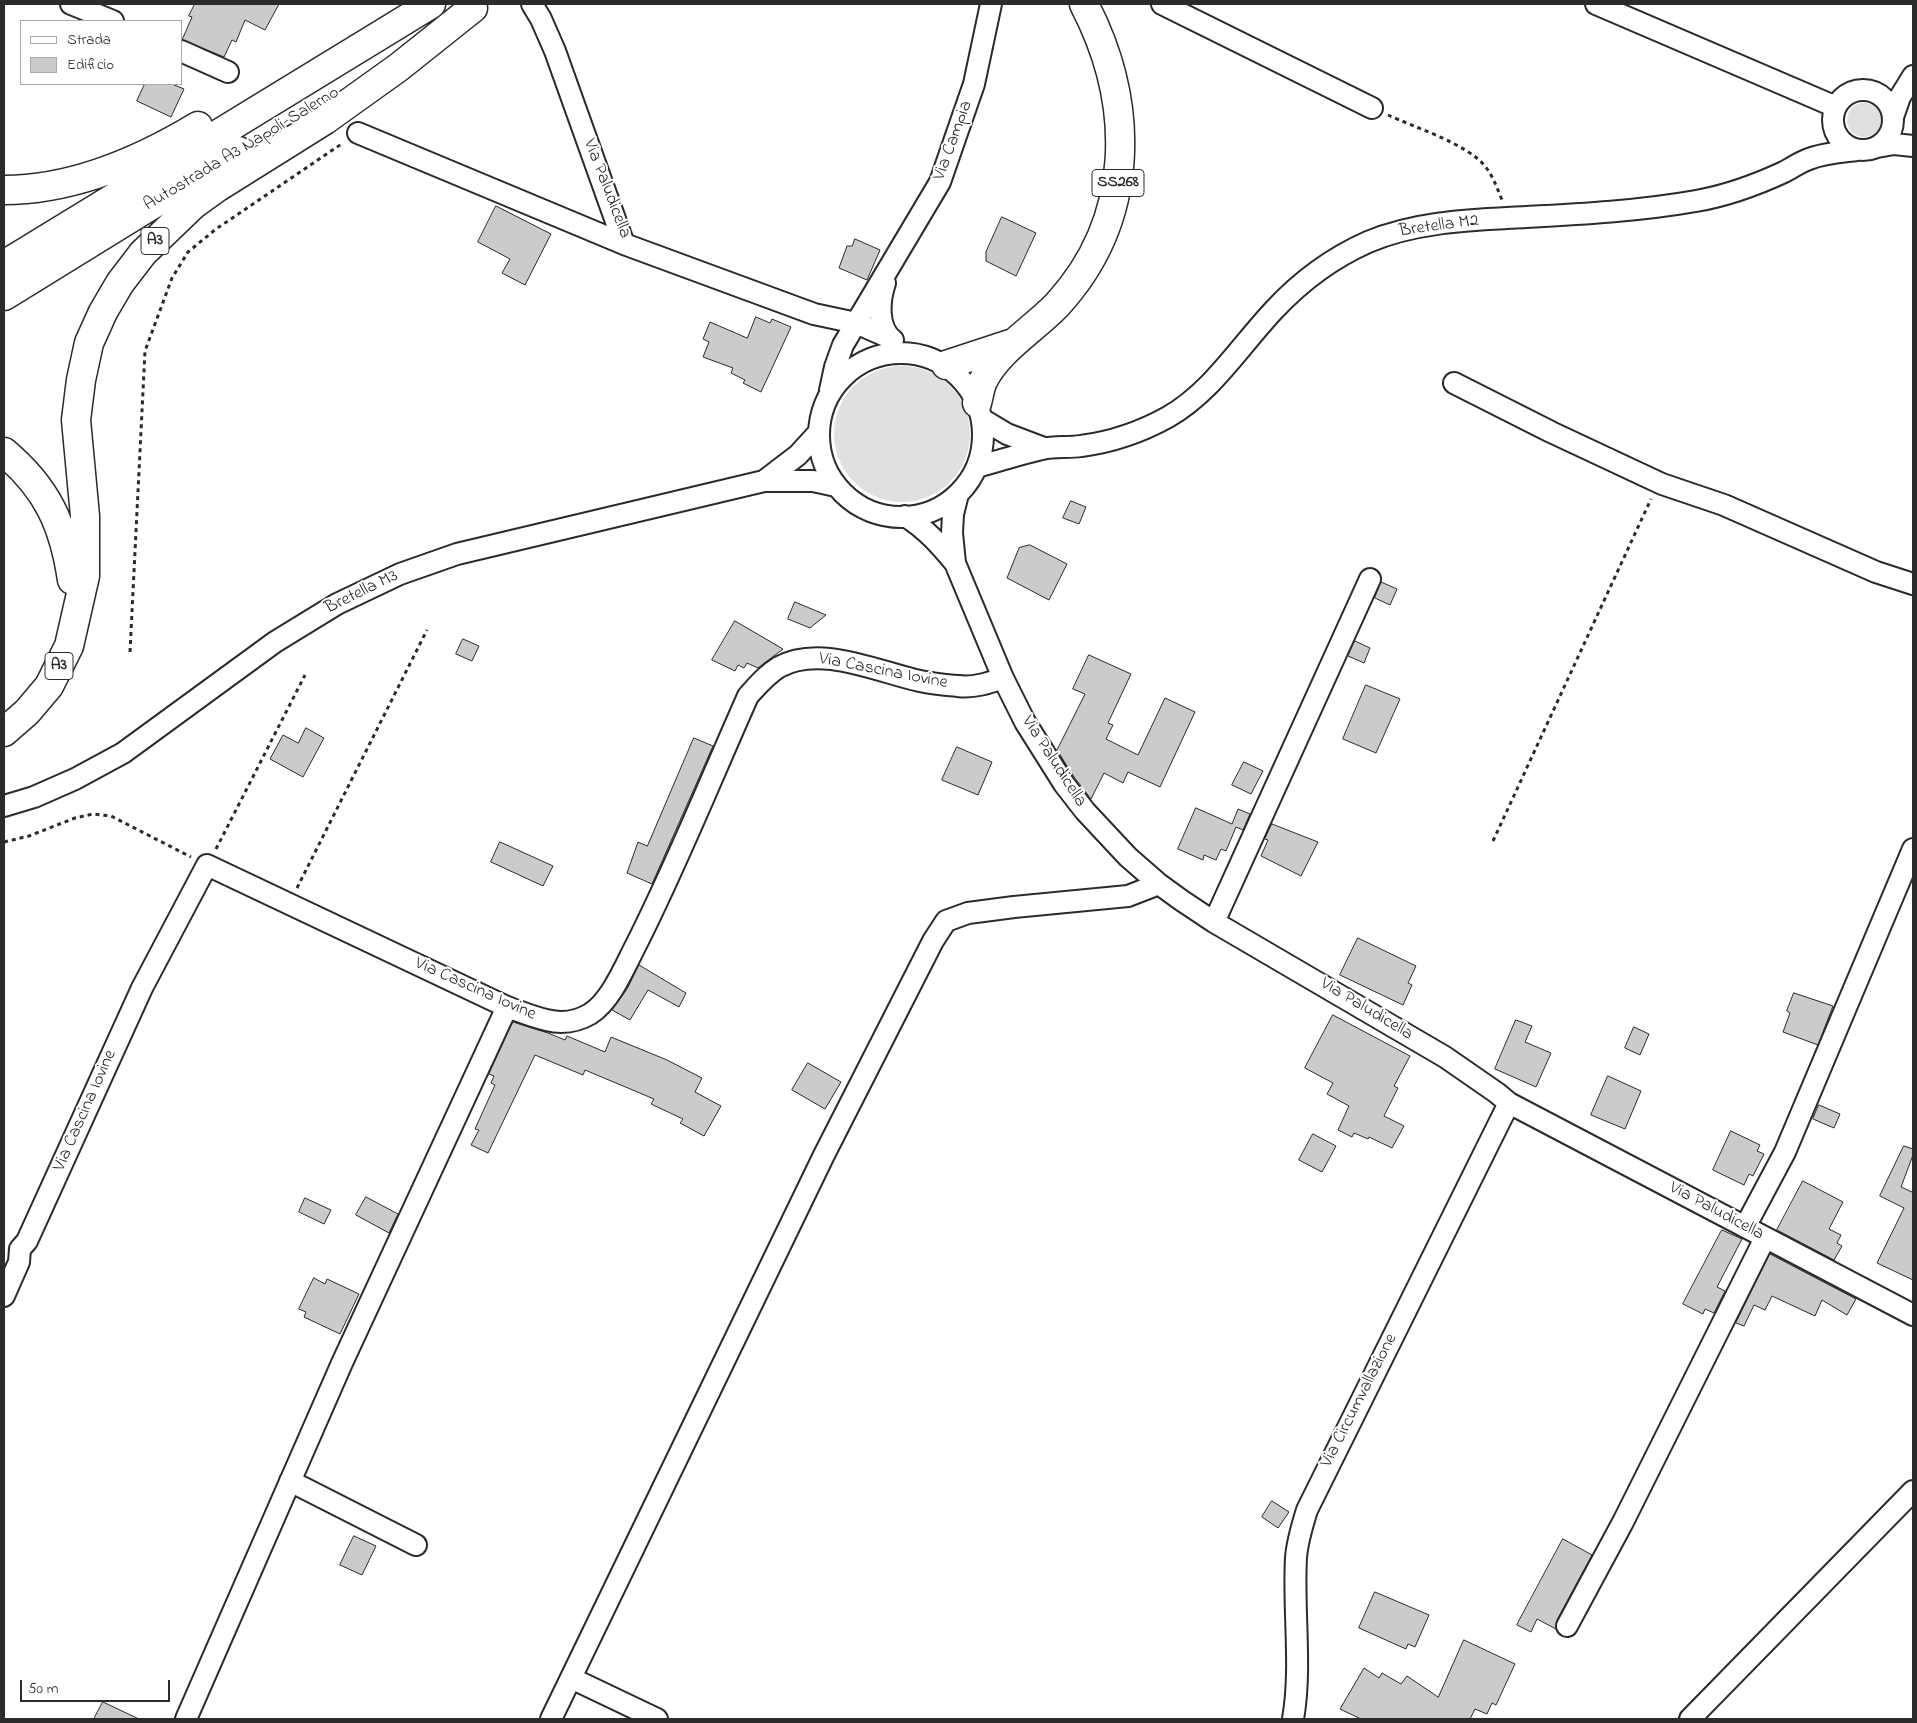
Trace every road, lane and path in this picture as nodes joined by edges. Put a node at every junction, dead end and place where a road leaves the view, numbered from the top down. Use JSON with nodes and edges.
{"nodes":[{"id":1,"x":420,"y":4,"type":"edge"},
{"id":2,"x":431,"y":4,"type":"edge"},
{"id":3,"x":991,"y":4,"type":"edge"},
{"id":4,"x":1084,"y":4,"type":"edge"},
{"id":5,"x":1162,"y":4,"type":"edge"},
{"id":6,"x":1596,"y":4,"type":"edge"},
{"id":7,"x":83,"y":6,"type":"edge"},
{"id":8,"x":477,"y":6,"type":"edge"},
{"id":9,"x":536,"y":11,"type":"edge"},
{"id":10,"x":110,"y":20,"type":"edge"},
{"id":11,"x":182,"y":51,"type":"edge"},
{"id":12,"x":228,"y":72,"type":"dead end"},
{"id":13,"x":1912,"y":77,"type":"edge"},
{"id":14,"x":1872,"y":91,"type":"junction"},
{"id":15,"x":1372,"y":108,"type":"joint"},
{"id":16,"x":1834,"y":114,"type":"junction"},
{"id":17,"x":1893,"y":117,"type":"junction"},
{"id":18,"x":358,"y":133,"type":"joint"},
{"id":19,"x":1913,"y":146,"type":"edge"},
{"id":20,"x":1867,"y":149,"type":"junction"},
{"id":21,"x":1809,"y":159,"type":"junction"},
{"id":22,"x":4,"y":190,"type":"edge"},
{"id":23,"x":1505,"y":218,"type":"junction"},
{"id":24,"x":624,"y":244,"type":"junction"},
{"id":25,"x":4,"y":265,"type":"edge"},
{"id":26,"x":890,"y":267,"type":"junction"},
{"id":27,"x":4,"y":296,"type":"edge"},
{"id":28,"x":814,"y":314,"type":"junction"},
{"id":29,"x":856,"y":323,"type":"junction"},
{"id":30,"x":888,"y":337,"type":"junction"},
{"id":31,"x":1016,"y":342,"type":"junction"},
{"id":32,"x":910,"y":353,"type":"junction"},
{"id":33,"x":946,"y":366,"type":"junction"},
{"id":34,"x":835,"y":367,"type":"junction"},
{"id":35,"x":1454,"y":383,"type":"dead end"},
{"id":36,"x":829,"y":395,"type":"junction"},
{"id":37,"x":979,"y":411,"type":"junction"},
{"id":38,"x":819,"y":432,"type":"junction"},
{"id":39,"x":1044,"y":448,"type":"junction"},
{"id":40,"x":4,"y":452,"type":"edge"},
{"id":41,"x":976,"y":467,"type":"junction"},
{"id":42,"x":764,"y":481,"type":"junction"},
{"id":43,"x":1662,"y":484,"type":"junction"},
{"id":44,"x":836,"y":486,"type":"junction"},
{"id":45,"x":958,"y":494,"type":"junction"},
{"id":46,"x":906,"y":516,"type":"junction"},
{"id":47,"x":955,"y":563,"type":"junction"},
{"id":48,"x":1370,"y":579,"type":"dead end"},
{"id":49,"x":1913,"y":584,"type":"edge"},
{"id":50,"x":76,"y":613,"type":"junction"},
{"id":51,"x":427,"y":630,"type":"dead end"},
{"id":52,"x":130,"y":652,"type":"dead end"},
{"id":53,"x":305,"y":675,"type":"dead end"},
{"id":54,"x":1003,"y":678,"type":"junction"},
{"id":55,"x":4,"y":732,"type":"edge"},
{"id":56,"x":4,"y":806,"type":"edge"},
{"id":57,"x":1493,"y":841,"type":"dead end"},
{"id":58,"x":4,"y":842,"type":"edge"},
{"id":59,"x":1913,"y":849,"type":"edge"},
{"id":60,"x":207,"y":865,"type":"junction"},
{"id":61,"x":1158,"y":884,"type":"junction"},
{"id":62,"x":289,"y":904,"type":"junction"},
{"id":63,"x":1214,"y":922,"type":"junction"},
{"id":64,"x":508,"y":1007,"type":"junction"},
{"id":65,"x":1509,"y":1104,"type":"junction"},
{"id":66,"x":1745,"y":1227,"type":"junction"},
{"id":67,"x":1765,"y":1238,"type":"junction"},
{"id":68,"x":12,"y":1250,"type":"edge"},
{"id":69,"x":4,"y":1296,"type":"edge"},
{"id":70,"x":1913,"y":1315,"type":"edge"},
{"id":71,"x":290,"y":1481,"type":"junction"},
{"id":72,"x":1913,"y":1491,"type":"edge"},
{"id":73,"x":416,"y":1546,"type":"dead end"},
{"id":74,"x":1568,"y":1626,"type":"dead end"},
{"id":75,"x":571,"y":1678,"type":"junction"},
{"id":76,"x":186,"y":1719,"type":"edge"},
{"id":77,"x":551,"y":1719,"type":"edge"},
{"id":78,"x":657,"y":1719,"type":"edge"},
{"id":79,"x":1293,"y":1719,"type":"edge"},
{"id":80,"x":1690,"y":1719,"type":"edge"}],
"edges":[{"from":1,"to":22,"type":"highway"},
{"from":2,"to":25,"type":"highway","name":"Autostrada A3 Napoli-Salerno"},
{"from":3,"to":26,"type":"street","name":"Via Campia"},
{"from":4,"to":31,"type":"highway","number":"SS268"},
{"from":5,"to":15,"type":"street"},
{"from":6,"to":16,"type":"street"},
{"from":7,"to":10,"type":"street"},
{"from":8,"to":27,"type":"highway","name":"Autostrada A3 Napoli-Salerno","number":"A3"},
{"from":8,"to":50,"type":"highway","number":"A3"},
{"from":9,"to":24,"type":"street","name":"Via Paludicella"},
{"from":11,"to":12,"type":"street"},
{"from":13,"to":14,"type":"street","name":"Bretella M2"},
{"from":13,"to":17,"type":"street","name":"Bretella M2"},
{"from":14,"to":16,"type":"street","name":"Bretella M2"},
{"from":14,"to":17,"type":"street"},
{"from":15,"to":23,"type":"path"},
{"from":16,"to":20,"type":"street"},
{"from":16,"to":21,"type":"street","name":"Bretella M2"},
{"from":17,"to":20,"type":"street","name":"Bretella M2"},
{"from":18,"to":24,"type":"street"},
{"from":18,"to":52,"type":"path"},
{"from":19,"to":20,"type":"street"},
{"from":20,"to":21,"type":"street","name":"Bretella M2"},
{"from":21,"to":23,"type":"street","name":"Bretella M2"},
{"from":23,"to":39,"type":"street","name":"Bretella M2"},
{"from":24,"to":28,"type":"street","name":"Via Paludicella"},
{"from":26,"to":29,"type":"street"},
{"from":26,"to":30,"type":"street"},
{"from":28,"to":29,"type":"street","name":"Via Paludicella"},
{"from":28,"to":34,"type":"street"},
{"from":29,"to":30,"type":"street","name":"Via Paludicella"},
{"from":29,"to":34,"type":"street"},
{"from":30,"to":32,"type":"street","name":"Via Paludicella"},
{"from":31,"to":33,"type":"highway","number":"SS268"},
{"from":31,"to":37,"type":"highway","number":"SS268"},
{"from":32,"to":33,"type":"street"},
{"from":32,"to":36,"type":"street"},
{"from":33,"to":37,"type":"street"},
{"from":34,"to":36,"type":"street"},
{"from":35,"to":43,"type":"street"},
{"from":36,"to":38,"type":"street"},
{"from":37,"to":39,"type":"street","name":"Bretella M2"},
{"from":37,"to":41,"type":"street"},
{"from":38,"to":42,"type":"street","name":"Bretella M3"},
{"from":38,"to":44,"type":"street"},
{"from":39,"to":41,"type":"street","name":"Bretella M2"},
{"from":40,"to":50,"type":"highway","number":"A3"},
{"from":41,"to":45,"type":"street"},
{"from":42,"to":44,"type":"street","name":"Bretella M3"},
{"from":42,"to":56,"type":"street","name":"Bretella M3"},
{"from":43,"to":49,"type":"street"},
{"from":43,"to":57,"type":"path"},
{"from":44,"to":46,"type":"street"},
{"from":45,"to":46,"type":"street"},
{"from":45,"to":47,"type":"street","name":"Via Paludicella"},
{"from":46,"to":47,"type":"street","name":"Via Paludicella"},
{"from":47,"to":54,"type":"street","name":"Via Paludicella"},
{"from":48,"to":63,"type":"street"},
{"from":50,"to":55,"type":"highway","number":"A3"},
{"from":51,"to":62,"type":"path"},
{"from":53,"to":60,"type":"path"},
{"from":54,"to":61,"type":"street","name":"Via Paludicella"},
{"from":54,"to":64,"type":"street","name":"Via Cascina Iovine"},
{"from":58,"to":60,"type":"path"},
{"from":59,"to":66,"type":"street"},
{"from":60,"to":62,"type":"street","name":"Via Cascina Iovine"},
{"from":60,"to":68,"type":"street","name":"Via Cascina Iovine"},
{"from":61,"to":63,"type":"street","name":"Via Paludicella"},
{"from":61,"to":75,"type":"street"},
{"from":62,"to":64,"type":"street","name":"Via Cascina Iovine"},
{"from":63,"to":65,"type":"street","name":"Via Paludicella"},
{"from":64,"to":71,"type":"street"},
{"from":65,"to":66,"type":"street","name":"Via Paludicella"},
{"from":65,"to":79,"type":"street","name":"Via Circumvallazione"},
{"from":66,"to":67,"type":"street","name":"Via Paludicella"},
{"from":67,"to":70,"type":"street","name":"Via Paludicella"},
{"from":67,"to":74,"type":"street"},
{"from":68,"to":69,"type":"street","name":"Via Cascina Iovine"},
{"from":71,"to":73,"type":"street"},
{"from":71,"to":76,"type":"street"},
{"from":72,"to":80,"type":"street"},
{"from":75,"to":77,"type":"street"},
{"from":75,"to":78,"type":"street"}]}
